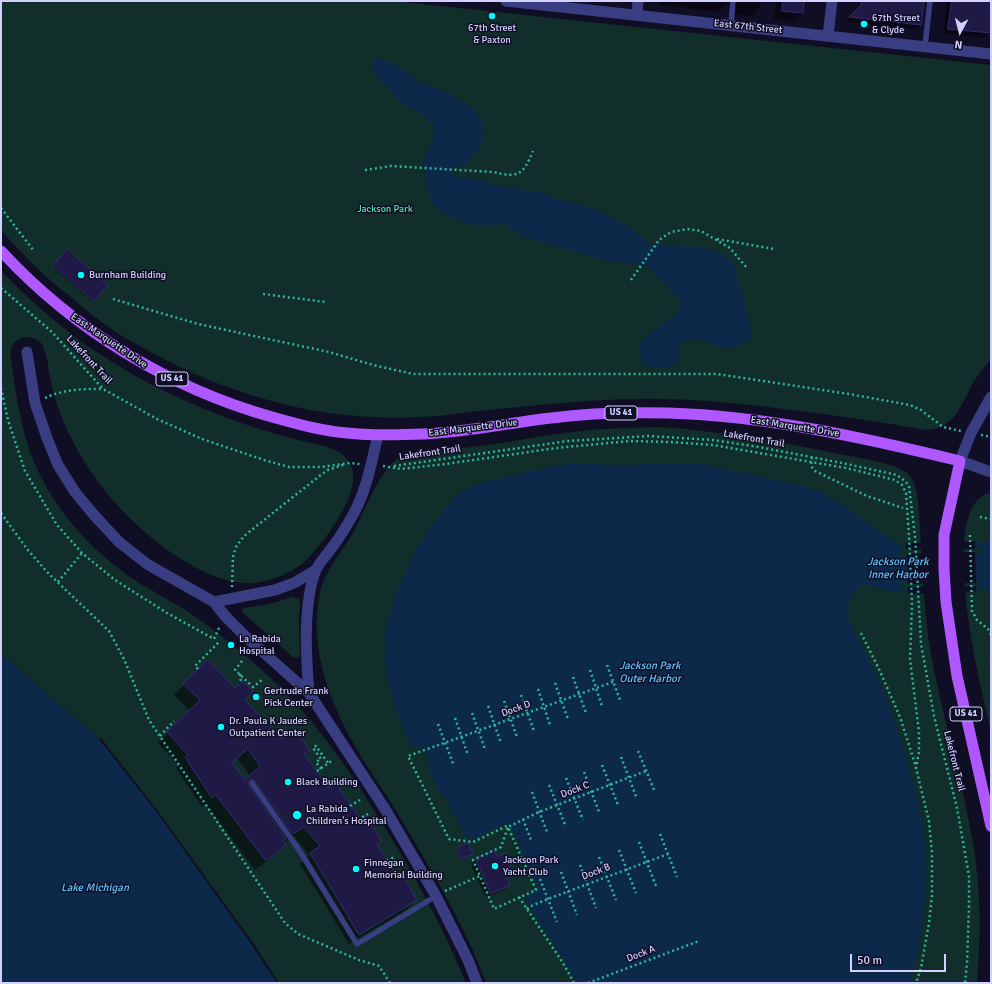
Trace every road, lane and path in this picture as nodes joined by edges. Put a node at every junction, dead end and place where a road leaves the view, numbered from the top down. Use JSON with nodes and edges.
{"nodes":[{"id":1,"x":506,"y":1,"type":"edge"},
{"id":2,"x":638,"y":1,"type":"edge"},
{"id":3,"x":733,"y":1,"type":"edge"},
{"id":4,"x":832,"y":1,"type":"edge"},
{"id":5,"x":930,"y":1,"type":"edge"},
{"id":6,"x":540,"y":3,"type":"edge"},
{"id":7,"x":637,"y":14,"type":"junction"},
{"id":8,"x":731,"y":25,"type":"junction"},
{"id":9,"x":828,"y":36,"type":"junction"},
{"id":10,"x":925,"y":46,"type":"junction"},
{"id":11,"x":991,"y":54,"type":"edge"},
{"id":12,"x":533,"y":151,"type":"dead end"},
{"id":13,"x":365,"y":170,"type":"dead end"},
{"id":14,"x":1,"y":208,"type":"edge"},
{"id":15,"x":714,"y":239,"type":"junction"},
{"id":16,"x":774,"y":249,"type":"dead end"},
{"id":17,"x":1,"y":251,"type":"edge"},
{"id":18,"x":34,"y":251,"type":"dead end"},
{"id":19,"x":747,"y":268,"type":"dead end"},
{"id":20,"x":631,"y":280,"type":"dead end"},
{"id":21,"x":1,"y":288,"type":"edge"},
{"id":22,"x":263,"y":294,"type":"dead end"},
{"id":23,"x":112,"y":299,"type":"dead end"},
{"id":24,"x":326,"y":302,"type":"dead end"},
{"id":25,"x":27,"y":352,"type":"dead end"},
{"id":26,"x":1,"y":388,"type":"edge"},
{"id":27,"x":103,"y":389,"type":"junction"},
{"id":28,"x":991,"y":397,"type":"edge"},
{"id":29,"x":35,"y":403,"type":"junction"},
{"id":30,"x":943,"y":427,"type":"dead end"},
{"id":31,"x":378,"y":435,"type":"junction"},
{"id":32,"x":812,"y":458,"type":"junction"},
{"id":33,"x":960,"y":460,"type":"junction"},
{"id":34,"x":811,"y":462,"type":"junction"},
{"id":35,"x":991,"y":472,"type":"edge"},
{"id":36,"x":903,"y":508,"type":"dead end"},
{"id":37,"x":1,"y":514,"type":"edge"},
{"id":38,"x":980,"y":517,"type":"dead end"},
{"id":39,"x":991,"y":519,"type":"edge"},
{"id":40,"x":970,"y":535,"type":"dead end"},
{"id":41,"x":82,"y":553,"type":"junction"},
{"id":42,"x":316,"y":570,"type":"junction"},
{"id":43,"x":58,"y":582,"type":"junction"},
{"id":44,"x":233,"y":582,"type":"dead end"},
{"id":45,"x":214,"y":602,"type":"junction"},
{"id":46,"x":218,"y":632,"type":"dead end"},
{"id":47,"x":861,"y":633,"type":"dead end"},
{"id":48,"x":991,"y":635,"type":"edge"},
{"id":49,"x":219,"y":642,"type":"dead end"},
{"id":50,"x":202,"y":658,"type":"junction"},
{"id":51,"x":242,"y":661,"type":"dead end"},
{"id":52,"x":206,"y":662,"type":"dead end"},
{"id":53,"x":607,"y":665,"type":"dead end"},
{"id":54,"x":198,"y":669,"type":"dead end"},
{"id":55,"x":590,"y":670,"type":"dead end"},
{"id":56,"x":240,"y":674,"type":"junction"},
{"id":57,"x":573,"y":677,"type":"dead end"},
{"id":58,"x":262,"y":680,"type":"dead end"},
{"id":59,"x":613,"y":682,"type":"junction"},
{"id":60,"x":241,"y":683,"type":"dead end"},
{"id":61,"x":555,"y":683,"type":"dead end"},
{"id":62,"x":596,"y":688,"type":"junction"},
{"id":63,"x":538,"y":689,"type":"dead end"},
{"id":64,"x":309,"y":693,"type":"junction"},
{"id":65,"x":579,"y":694,"type":"junction"},
{"id":66,"x":521,"y":695,"type":"dead end"},
{"id":67,"x":620,"y":700,"type":"dead end"},
{"id":68,"x":504,"y":701,"type":"dead end"},
{"id":69,"x":562,"y":701,"type":"junction"},
{"id":70,"x":488,"y":706,"type":"dead end"},
{"id":71,"x":602,"y":706,"type":"dead end"},
{"id":72,"x":544,"y":707,"type":"junction"},
{"id":73,"x":472,"y":712,"type":"dead end"},
{"id":74,"x":527,"y":713,"type":"junction"},
{"id":75,"x":586,"y":713,"type":"dead end"},
{"id":76,"x":455,"y":718,"type":"dead end"},
{"id":77,"x":511,"y":719,"type":"junction"},
{"id":78,"x":568,"y":719,"type":"dead end"},
{"id":79,"x":174,"y":721,"type":"dead end"},
{"id":80,"x":438,"y":724,"type":"dead end"},
{"id":81,"x":495,"y":725,"type":"junction"},
{"id":82,"x":550,"y":725,"type":"dead end"},
{"id":83,"x":478,"y":730,"type":"junction"},
{"id":84,"x":534,"y":731,"type":"dead end"},
{"id":85,"x":160,"y":736,"type":"junction"},
{"id":86,"x":461,"y":737,"type":"junction"},
{"id":87,"x":517,"y":737,"type":"dead end"},
{"id":88,"x":445,"y":742,"type":"junction"},
{"id":89,"x":501,"y":743,"type":"dead end"},
{"id":90,"x":485,"y":749,"type":"dead end"},
{"id":91,"x":638,"y":751,"type":"dead end"},
{"id":92,"x":468,"y":755,"type":"dead end"},
{"id":93,"x":621,"y":757,"type":"dead end"},
{"id":94,"x":333,"y":760,"type":"dead end"},
{"id":95,"x":328,"y":763,"type":"junction"},
{"id":96,"x":602,"y":765,"type":"dead end"},
{"id":97,"x":454,"y":766,"type":"dead end"},
{"id":98,"x":916,"y":768,"type":"junction"},
{"id":99,"x":320,"y":769,"type":"junction"},
{"id":100,"x":317,"y":771,"type":"dead end"},
{"id":101,"x":646,"y":771,"type":"junction"},
{"id":102,"x":584,"y":772,"type":"dead end"},
{"id":103,"x":629,"y":777,"type":"junction"},
{"id":104,"x":566,"y":778,"type":"dead end"},
{"id":105,"x":252,"y":783,"type":"dead end"},
{"id":106,"x":549,"y":785,"type":"dead end"},
{"id":107,"x":610,"y":785,"type":"junction"},
{"id":108,"x":532,"y":792,"type":"dead end"},
{"id":109,"x":591,"y":792,"type":"junction"},
{"id":110,"x":655,"y":792,"type":"dead end"},
{"id":111,"x":574,"y":798,"type":"junction"},
{"id":112,"x":637,"y":799,"type":"dead end"},
{"id":113,"x":360,"y":800,"type":"dead end"},
{"id":114,"x":557,"y":805,"type":"junction"},
{"id":115,"x":618,"y":805,"type":"dead end"},
{"id":116,"x":350,"y":806,"type":"dead end"},
{"id":117,"x":539,"y":812,"type":"junction"},
{"id":118,"x":600,"y":812,"type":"dead end"},
{"id":119,"x":368,"y":814,"type":"dead end"},
{"id":120,"x":522,"y":819,"type":"junction"},
{"id":121,"x":358,"y":820,"type":"dead end"},
{"id":122,"x":583,"y":820,"type":"dead end"},
{"id":123,"x":991,"y":826,"type":"edge"},
{"id":124,"x":509,"y":827,"type":"junction"},
{"id":125,"x":566,"y":827,"type":"dead end"},
{"id":126,"x":547,"y":832,"type":"dead end"},
{"id":127,"x":660,"y":834,"type":"dead end"},
{"id":128,"x":531,"y":840,"type":"dead end"},
{"id":129,"x":639,"y":842,"type":"dead end"},
{"id":130,"x":619,"y":850,"type":"dead end"},
{"id":131,"x":668,"y":854,"type":"junction"},
{"id":132,"x":394,"y":857,"type":"dead end"},
{"id":133,"x":599,"y":857,"type":"dead end"},
{"id":134,"x":387,"y":861,"type":"dead end"},
{"id":135,"x":647,"y":861,"type":"junction"},
{"id":136,"x":580,"y":864,"type":"dead end"},
{"id":137,"x":627,"y":869,"type":"junction"},
{"id":138,"x":561,"y":872,"type":"dead end"},
{"id":139,"x":480,"y":876,"type":"junction"},
{"id":140,"x":607,"y":876,"type":"junction"},
{"id":141,"x":677,"y":877,"type":"dead end"},
{"id":142,"x":540,"y":879,"type":"dead end"},
{"id":143,"x":587,"y":884,"type":"junction"},
{"id":144,"x":656,"y":886,"type":"dead end"},
{"id":145,"x":568,"y":891,"type":"junction"},
{"id":146,"x":636,"y":893,"type":"dead end"},
{"id":147,"x":436,"y":896,"type":"junction"},
{"id":148,"x":519,"y":897,"type":"junction"},
{"id":149,"x":548,"y":899,"type":"junction"},
{"id":150,"x":616,"y":900,"type":"dead end"},
{"id":151,"x":528,"y":908,"type":"junction"},
{"id":152,"x":596,"y":908,"type":"dead end"},
{"id":153,"x":577,"y":915,"type":"dead end"},
{"id":154,"x":557,"y":922,"type":"dead end"},
{"id":155,"x":699,"y":941,"type":"dead end"},
{"id":156,"x":390,"y":983,"type":"edge"},
{"id":157,"x":477,"y":983,"type":"edge"},
{"id":158,"x":574,"y":983,"type":"edge"},
{"id":159,"x":588,"y":983,"type":"edge"},
{"id":160,"x":916,"y":983,"type":"edge"},
{"id":161,"x":965,"y":983,"type":"edge"}],
"edges":[{"from":1,"to":6,"type":"street","name":"East 67th Street"},
{"from":2,"to":7,"type":"street"},
{"from":3,"to":8,"type":"lane"},
{"from":4,"to":9,"type":"street"},
{"from":5,"to":10,"type":"lane"},
{"from":6,"to":7,"type":"street","name":"East 67th Street"},
{"from":7,"to":8,"type":"street","name":"East 67th Street"},
{"from":8,"to":9,"type":"street","name":"East 67th Street"},
{"from":9,"to":10,"type":"street","name":"East 67th Street"},
{"from":10,"to":11,"type":"street","name":"East 67th Street"},
{"from":12,"to":13,"type":"path"},
{"from":14,"to":18,"type":"path"},
{"from":15,"to":16,"type":"path"},
{"from":15,"to":19,"type":"path"},
{"from":15,"to":20,"type":"path"},
{"from":17,"to":31,"type":"main road","name":"East Marquette Drive","number":"US 41"},
{"from":21,"to":27,"type":"path","name":"Lakefront Trail"},
{"from":22,"to":24,"type":"path"},
{"from":23,"to":30,"type":"path"},
{"from":25,"to":29,"type":"street"},
{"from":26,"to":41,"type":"path"},
{"from":27,"to":29,"type":"path"},
{"from":27,"to":44,"type":"path","name":"Lakefront Trail"},
{"from":28,"to":33,"type":"street"},
{"from":29,"to":45,"type":"street"},
{"from":31,"to":33,"type":"main road","name":"East Marquette Drive","number":"US 41"},
{"from":31,"to":42,"type":"street"},
{"from":32,"to":34,"type":"path"},
{"from":32,"to":34,"type":"path","name":"Lakefront Trail"},
{"from":32,"to":161,"type":"path","name":"Lakefront Trail"},
{"from":33,"to":35,"type":"street","name":"East Marquette Drive"},
{"from":33,"to":123,"type":"main road","number":"US 41"},
{"from":34,"to":36,"type":"path"},
{"from":34,"to":98,"type":"path","name":"Lakefront Trail"},
{"from":37,"to":43,"type":"path"},
{"from":38,"to":39,"type":"path"},
{"from":40,"to":48,"type":"path"},
{"from":41,"to":43,"type":"path"},
{"from":41,"to":46,"type":"path"},
{"from":42,"to":45,"type":"street"},
{"from":42,"to":64,"type":"street"},
{"from":43,"to":85,"type":"path"},
{"from":45,"to":64,"type":"street"},
{"from":47,"to":98,"type":"path"},
{"from":49,"to":50,"type":"path"},
{"from":50,"to":52,"type":"path"},
{"from":50,"to":54,"type":"path"},
{"from":51,"to":56,"type":"path"},
{"from":53,"to":59,"type":"path"},
{"from":55,"to":62,"type":"path"},
{"from":56,"to":58,"type":"path"},
{"from":56,"to":60,"type":"path"},
{"from":57,"to":65,"type":"path"},
{"from":59,"to":62,"type":"path","name":"Dock D"},
{"from":59,"to":67,"type":"path"},
{"from":61,"to":69,"type":"path"},
{"from":62,"to":65,"type":"path","name":"Dock D"},
{"from":62,"to":71,"type":"path"},
{"from":63,"to":72,"type":"path"},
{"from":64,"to":147,"type":"street"},
{"from":65,"to":69,"type":"path","name":"Dock D"},
{"from":65,"to":75,"type":"path"},
{"from":66,"to":74,"type":"path"},
{"from":68,"to":77,"type":"path"},
{"from":69,"to":72,"type":"path","name":"Dock D"},
{"from":69,"to":78,"type":"path"},
{"from":70,"to":81,"type":"path"},
{"from":72,"to":74,"type":"path","name":"Dock D"},
{"from":72,"to":82,"type":"path"},
{"from":73,"to":83,"type":"path"},
{"from":74,"to":77,"type":"path","name":"Dock D"},
{"from":74,"to":84,"type":"path"},
{"from":76,"to":86,"type":"path"},
{"from":77,"to":81,"type":"path","name":"Dock D"},
{"from":77,"to":87,"type":"path"},
{"from":79,"to":85,"type":"path"},
{"from":80,"to":88,"type":"path"},
{"from":81,"to":83,"type":"path","name":"Dock D"},
{"from":81,"to":89,"type":"path"},
{"from":83,"to":86,"type":"path","name":"Dock D"},
{"from":83,"to":90,"type":"path"},
{"from":85,"to":156,"type":"path"},
{"from":86,"to":88,"type":"path","name":"Dock D"},
{"from":86,"to":92,"type":"path"},
{"from":88,"to":97,"type":"path"},
{"from":88,"to":124,"type":"path","name":"Dock D"},
{"from":91,"to":101,"type":"path"},
{"from":93,"to":103,"type":"path"},
{"from":94,"to":95,"type":"path"},
{"from":95,"to":99,"type":"path"},
{"from":95,"to":99,"type":"path"},
{"from":96,"to":107,"type":"path"},
{"from":98,"to":160,"type":"path","name":"Lakefront Trail"},
{"from":99,"to":100,"type":"path"},
{"from":101,"to":103,"type":"path","name":"Dock C"},
{"from":101,"to":110,"type":"path"},
{"from":102,"to":109,"type":"path"},
{"from":103,"to":107,"type":"path","name":"Dock C"},
{"from":103,"to":112,"type":"path"},
{"from":104,"to":111,"type":"path"},
{"from":105,"to":147,"type":"lane"},
{"from":106,"to":114,"type":"path"},
{"from":107,"to":109,"type":"path","name":"Dock C"},
{"from":107,"to":115,"type":"path"},
{"from":108,"to":117,"type":"path"},
{"from":109,"to":111,"type":"path","name":"Dock C"},
{"from":109,"to":118,"type":"path"},
{"from":111,"to":114,"type":"path","name":"Dock C"},
{"from":111,"to":122,"type":"path"},
{"from":113,"to":116,"type":"path"},
{"from":114,"to":117,"type":"path","name":"Dock C"},
{"from":114,"to":125,"type":"path"},
{"from":117,"to":120,"type":"path","name":"Dock C"},
{"from":117,"to":126,"type":"path"},
{"from":119,"to":121,"type":"path"},
{"from":120,"to":124,"type":"path","name":"Dock C"},
{"from":120,"to":128,"type":"path"},
{"from":124,"to":139,"type":"path"},
{"from":124,"to":148,"type":"path"},
{"from":127,"to":131,"type":"path"},
{"from":129,"to":135,"type":"path"},
{"from":130,"to":137,"type":"path"},
{"from":131,"to":135,"type":"path","name":"Dock B"},
{"from":131,"to":141,"type":"path"},
{"from":132,"to":134,"type":"path"},
{"from":133,"to":140,"type":"path"},
{"from":135,"to":137,"type":"path","name":"Dock B"},
{"from":135,"to":144,"type":"path"},
{"from":136,"to":143,"type":"path"},
{"from":137,"to":140,"type":"path","name":"Dock B"},
{"from":137,"to":146,"type":"path"},
{"from":138,"to":145,"type":"path"},
{"from":139,"to":147,"type":"path"},
{"from":139,"to":148,"type":"path"},
{"from":140,"to":143,"type":"path","name":"Dock B"},
{"from":140,"to":150,"type":"path"},
{"from":142,"to":149,"type":"path"},
{"from":143,"to":145,"type":"path","name":"Dock B"},
{"from":143,"to":152,"type":"path"},
{"from":145,"to":149,"type":"path","name":"Dock B"},
{"from":145,"to":153,"type":"path"},
{"from":147,"to":157,"type":"street"},
{"from":148,"to":151,"type":"path"},
{"from":149,"to":151,"type":"path","name":"Dock B"},
{"from":149,"to":154,"type":"path"},
{"from":151,"to":158,"type":"path"},
{"from":155,"to":159,"type":"path","name":"Dock A"}]}
